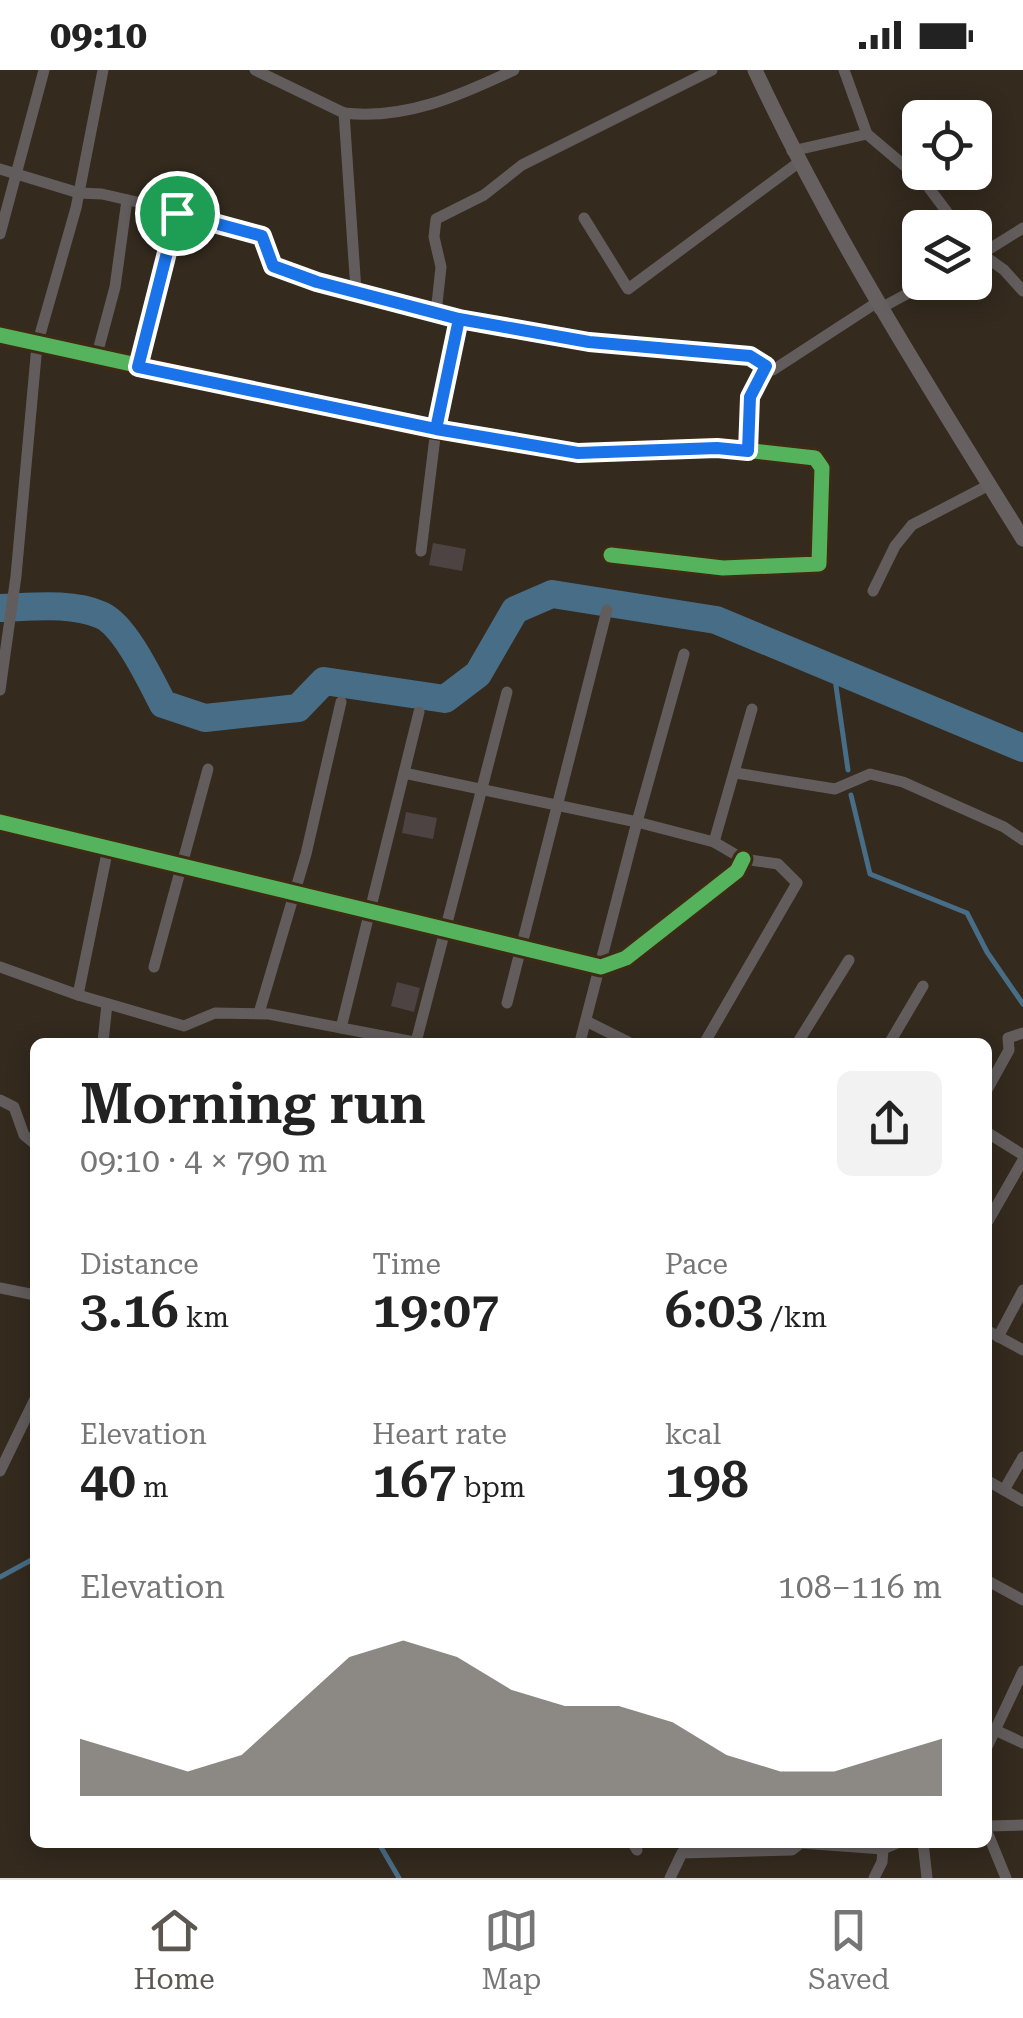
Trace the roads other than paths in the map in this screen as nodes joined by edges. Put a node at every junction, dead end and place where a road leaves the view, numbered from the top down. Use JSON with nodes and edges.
{"nodes":[{"id":1,"x":44,"y":70,"type":"edge"},
{"id":2,"x":103,"y":70,"type":"edge"},
{"id":3,"x":257,"y":70,"type":"edge"},
{"id":4,"x":514,"y":70,"type":"edge"},
{"id":5,"x":712,"y":70,"type":"edge"},
{"id":6,"x":754,"y":70,"type":"edge"},
{"id":7,"x":844,"y":70,"type":"edge"},
{"id":8,"x":344,"y":113,"type":"junction"},
{"id":9,"x":867,"y":134,"type":"junction"},
{"id":10,"x":795,"y":157,"type":"junction"},
{"id":11,"x":0,"y":169,"type":"edge"},
{"id":12,"x":15,"y":174,"type":"junction"},
{"id":13,"x":79,"y":193,"type":"junction"},
{"id":14,"x":126,"y":200,"type":"junction"},
{"id":15,"x":945,"y":210,"type":"edge"},
{"id":16,"x":177,"y":213,"type":"junction"},
{"id":17,"x":584,"y":218,"type":"dead end"},
{"id":18,"x":1023,"y":228,"type":"edge"},
{"id":19,"x":0,"y":234,"type":"edge"},
{"id":20,"x":992,"y":245,"type":"edge"},
{"id":21,"x":992,"y":263,"type":"edge"},
{"id":22,"x":356,"y":291,"type":"junction"},
{"id":23,"x":1023,"y":291,"type":"edge"},
{"id":24,"x":902,"y":295,"type":"edge"},
{"id":25,"x":878,"y":306,"type":"junction"},
{"id":26,"x":436,"y":313,"type":"junction"},
{"id":27,"x":459,"y":319,"type":"junction"},
{"id":28,"x":0,"y":336,"type":"edge"},
{"id":29,"x":37,"y":345,"type":"junction"},
{"id":30,"x":96,"y":358,"type":"junction"},
{"id":31,"x":766,"y":366,"type":"junction"},
{"id":32,"x":138,"y":367,"type":"junction"},
{"id":33,"x":436,"y":429,"type":"junction"},
{"id":34,"x":748,"y":451,"type":"junction"},
{"id":35,"x":989,"y":485,"type":"junction"},
{"id":36,"x":1023,"y":539,"type":"edge"},
{"id":37,"x":421,"y":551,"type":"dead end"},
{"id":38,"x":611,"y":555,"type":"dead end"},
{"id":39,"x":874,"y":591,"type":"dead end"},
{"id":40,"x":606,"y":610,"type":"dead end"},
{"id":41,"x":684,"y":654,"type":"dead end"},
{"id":42,"x":0,"y":690,"type":"edge"},
{"id":43,"x":507,"y":692,"type":"dead end"},
{"id":44,"x":341,"y":702,"type":"dead end"},
{"id":45,"x":752,"y":709,"type":"dead end"},
{"id":46,"x":419,"y":712,"type":"dead end"},
{"id":47,"x":208,"y":768,"type":"dead end"},
{"id":48,"x":404,"y":772,"type":"junction"},
{"id":49,"x":736,"y":773,"type":"junction"},
{"id":50,"x":483,"y":787,"type":"junction"},
{"id":51,"x":559,"y":804,"type":"junction"},
{"id":52,"x":0,"y":822,"type":"edge"},
{"id":53,"x":637,"y":822,"type":"junction"},
{"id":54,"x":1023,"y":840,"type":"edge"},
{"id":55,"x":714,"y":842,"type":"junction"},
{"id":56,"x":108,"y":848,"type":"junction"},
{"id":57,"x":743,"y":858,"type":"junction"},
{"id":58,"x":181,"y":865,"type":"junction"},
{"id":59,"x":294,"y":893,"type":"junction"},
{"id":60,"x":368,"y":911,"type":"junction"},
{"id":61,"x":448,"y":930,"type":"junction"},
{"id":62,"x":522,"y":948,"type":"junction"},
{"id":63,"x":849,"y":960,"type":"dead end"},
{"id":64,"x":154,"y":967,"type":"dead end"},
{"id":65,"x":601,"y":967,"type":"junction"},
{"id":66,"x":0,"y":968,"type":"edge"},
{"id":67,"x":923,"y":986,"type":"dead end"},
{"id":68,"x":78,"y":996,"type":"junction"},
{"id":69,"x":508,"y":1003,"type":"dead end"},
{"id":70,"x":108,"y":1004,"type":"junction"},
{"id":71,"x":258,"y":1014,"type":"junction"},
{"id":72,"x":586,"y":1021,"type":"junction"},
{"id":73,"x":340,"y":1028,"type":"junction"},
{"id":74,"x":1023,"y":1033,"type":"edge"},
{"id":75,"x":103,"y":1038,"type":"edge"},
{"id":76,"x":394,"y":1038,"type":"edge"},
{"id":77,"x":416,"y":1038,"type":"edge"},
{"id":78,"x":581,"y":1038,"type":"edge"},
{"id":79,"x":620,"y":1038,"type":"edge"},
{"id":80,"x":707,"y":1038,"type":"edge"},
{"id":81,"x":800,"y":1038,"type":"edge"},
{"id":82,"x":892,"y":1038,"type":"edge"},
{"id":83,"x":992,"y":1081,"type":"edge"},
{"id":84,"x":0,"y":1100,"type":"edge"},
{"id":85,"x":992,"y":1136,"type":"edge"},
{"id":86,"x":30,"y":1140,"type":"edge"},
{"id":87,"x":1023,"y":1158,"type":"edge"},
{"id":88,"x":992,"y":1214,"type":"edge"},
{"id":89,"x":0,"y":1288,"type":"edge"},
{"id":90,"x":1023,"y":1290,"type":"edge"},
{"id":91,"x":30,"y":1294,"type":"edge"},
{"id":92,"x":993,"y":1334,"type":"edge"},
{"id":93,"x":1023,"y":1350,"type":"edge"},
{"id":94,"x":30,"y":1410,"type":"edge"},
{"id":95,"x":1023,"y":1457,"type":"edge"},
{"id":96,"x":0,"y":1471,"type":"edge"},
{"id":97,"x":992,"y":1483,"type":"edge"},
{"id":98,"x":1004,"y":1490,"type":"junction"},
{"id":99,"x":1023,"y":1501,"type":"edge"},
{"id":100,"x":992,"y":1583,"type":"edge"},
{"id":101,"x":1023,"y":1600,"type":"edge"},
{"id":102,"x":1023,"y":1671,"type":"edge"},
{"id":103,"x":995,"y":1730,"type":"junction"},
{"id":104,"x":992,"y":1736,"type":"edge"},
{"id":105,"x":1023,"y":1743,"type":"edge"},
{"id":106,"x":1023,"y":1825,"type":"edge"},
{"id":107,"x":992,"y":1826,"type":"edge"},
{"id":108,"x":992,"y":1844,"type":"edge"},
{"id":109,"x":685,"y":1848,"type":"edge"},
{"id":110,"x":794,"y":1848,"type":"edge"},
{"id":111,"x":869,"y":1848,"type":"edge"},
{"id":112,"x":924,"y":1848,"type":"edge"},
{"id":113,"x":883,"y":1849,"type":"joint"},
{"id":114,"x":670,"y":1878,"type":"edge"},
{"id":115,"x":874,"y":1878,"type":"edge"},
{"id":116,"x":927,"y":1878,"type":"edge"},
{"id":117,"x":1006,"y":1878,"type":"edge"}],
"edges":[{"from":1,"to":12,"type":"street"},
{"from":2,"to":13,"type":"street"},
{"from":3,"to":8,"type":"street"},
{"from":4,"to":8,"type":"street"},
{"from":5,"to":26,"type":"street"},
{"from":6,"to":10,"type":"street"},
{"from":7,"to":9,"type":"street"},
{"from":8,"to":22,"type":"street"},
{"from":9,"to":10,"type":"street"},
{"from":9,"to":15,"type":"street"},
{"from":10,"to":17,"type":"street"},
{"from":10,"to":25,"type":"street"},
{"from":11,"to":12,"type":"street"},
{"from":12,"to":13,"type":"street"},
{"from":12,"to":19,"type":"street"},
{"from":13,"to":14,"type":"street"},
{"from":13,"to":29,"type":"street"},
{"from":14,"to":16,"type":"street"},
{"from":14,"to":30,"type":"street"},
{"from":16,"to":22,"type":"street"},
{"from":16,"to":32,"type":"street"},
{"from":18,"to":20,"type":"street"},
{"from":21,"to":23,"type":"street"},
{"from":22,"to":26,"type":"street"},
{"from":24,"to":25,"type":"street"},
{"from":25,"to":31,"type":"street"},
{"from":25,"to":35,"type":"street"},
{"from":26,"to":27,"type":"street"},
{"from":27,"to":31,"type":"street"},
{"from":27,"to":33,"type":"street"},
{"from":28,"to":29,"type":"street"},
{"from":29,"to":30,"type":"street"},
{"from":29,"to":42,"type":"street"},
{"from":30,"to":32,"type":"street"},
{"from":31,"to":34,"type":"street"},
{"from":32,"to":33,"type":"street"},
{"from":33,"to":34,"type":"street"},
{"from":33,"to":37,"type":"street"},
{"from":34,"to":38,"type":"street"},
{"from":35,"to":36,"type":"street"},
{"from":35,"to":39,"type":"street"},
{"from":40,"to":51,"type":"street"},
{"from":41,"to":53,"type":"street"},
{"from":43,"to":50,"type":"street"},
{"from":44,"to":59,"type":"street"},
{"from":45,"to":49,"type":"street"},
{"from":46,"to":48,"type":"street"},
{"from":47,"to":58,"type":"street"},
{"from":48,"to":50,"type":"street"},
{"from":48,"to":60,"type":"street"},
{"from":49,"to":54,"type":"street"},
{"from":49,"to":55,"type":"street"},
{"from":50,"to":51,"type":"street"},
{"from":50,"to":61,"type":"street"},
{"from":51,"to":53,"type":"street"},
{"from":51,"to":62,"type":"street"},
{"from":52,"to":56,"type":"street"},
{"from":53,"to":55,"type":"street"},
{"from":53,"to":65,"type":"street"},
{"from":55,"to":57,"type":"street"},
{"from":56,"to":58,"type":"street"},
{"from":56,"to":68,"type":"street"},
{"from":57,"to":65,"type":"street"},
{"from":57,"to":80,"type":"street"},
{"from":58,"to":59,"type":"street"},
{"from":58,"to":64,"type":"street"},
{"from":59,"to":60,"type":"street"},
{"from":59,"to":71,"type":"street"},
{"from":60,"to":61,"type":"street"},
{"from":60,"to":73,"type":"street"},
{"from":61,"to":62,"type":"street"},
{"from":61,"to":77,"type":"street"},
{"from":62,"to":65,"type":"street"},
{"from":62,"to":69,"type":"street"},
{"from":63,"to":81,"type":"street"},
{"from":65,"to":72,"type":"street"},
{"from":66,"to":68,"type":"street"},
{"from":67,"to":82,"type":"street"},
{"from":68,"to":70,"type":"street"},
{"from":70,"to":71,"type":"street"},
{"from":70,"to":75,"type":"street"},
{"from":71,"to":73,"type":"street"},
{"from":72,"to":78,"type":"street"},
{"from":72,"to":79,"type":"street"},
{"from":73,"to":76,"type":"street"},
{"from":74,"to":83,"type":"street"},
{"from":84,"to":86,"type":"street"},
{"from":85,"to":87,"type":"street"},
{"from":87,"to":88,"type":"street"},
{"from":89,"to":91,"type":"street"},
{"from":90,"to":92,"type":"street"},
{"from":92,"to":93,"type":"street"},
{"from":94,"to":96,"type":"street"},
{"from":95,"to":98,"type":"street"},
{"from":97,"to":98,"type":"street"},
{"from":98,"to":99,"type":"street"},
{"from":100,"to":101,"type":"street"},
{"from":102,"to":103,"type":"street"},
{"from":103,"to":104,"type":"street"},
{"from":103,"to":105,"type":"street"},
{"from":106,"to":107,"type":"street"},
{"from":108,"to":117,"type":"street"},
{"from":109,"to":110,"type":"street"},
{"from":109,"to":114,"type":"street"},
{"from":111,"to":113,"type":"street"},
{"from":112,"to":116,"type":"street"},
{"from":113,"to":115,"type":"street"}]}
